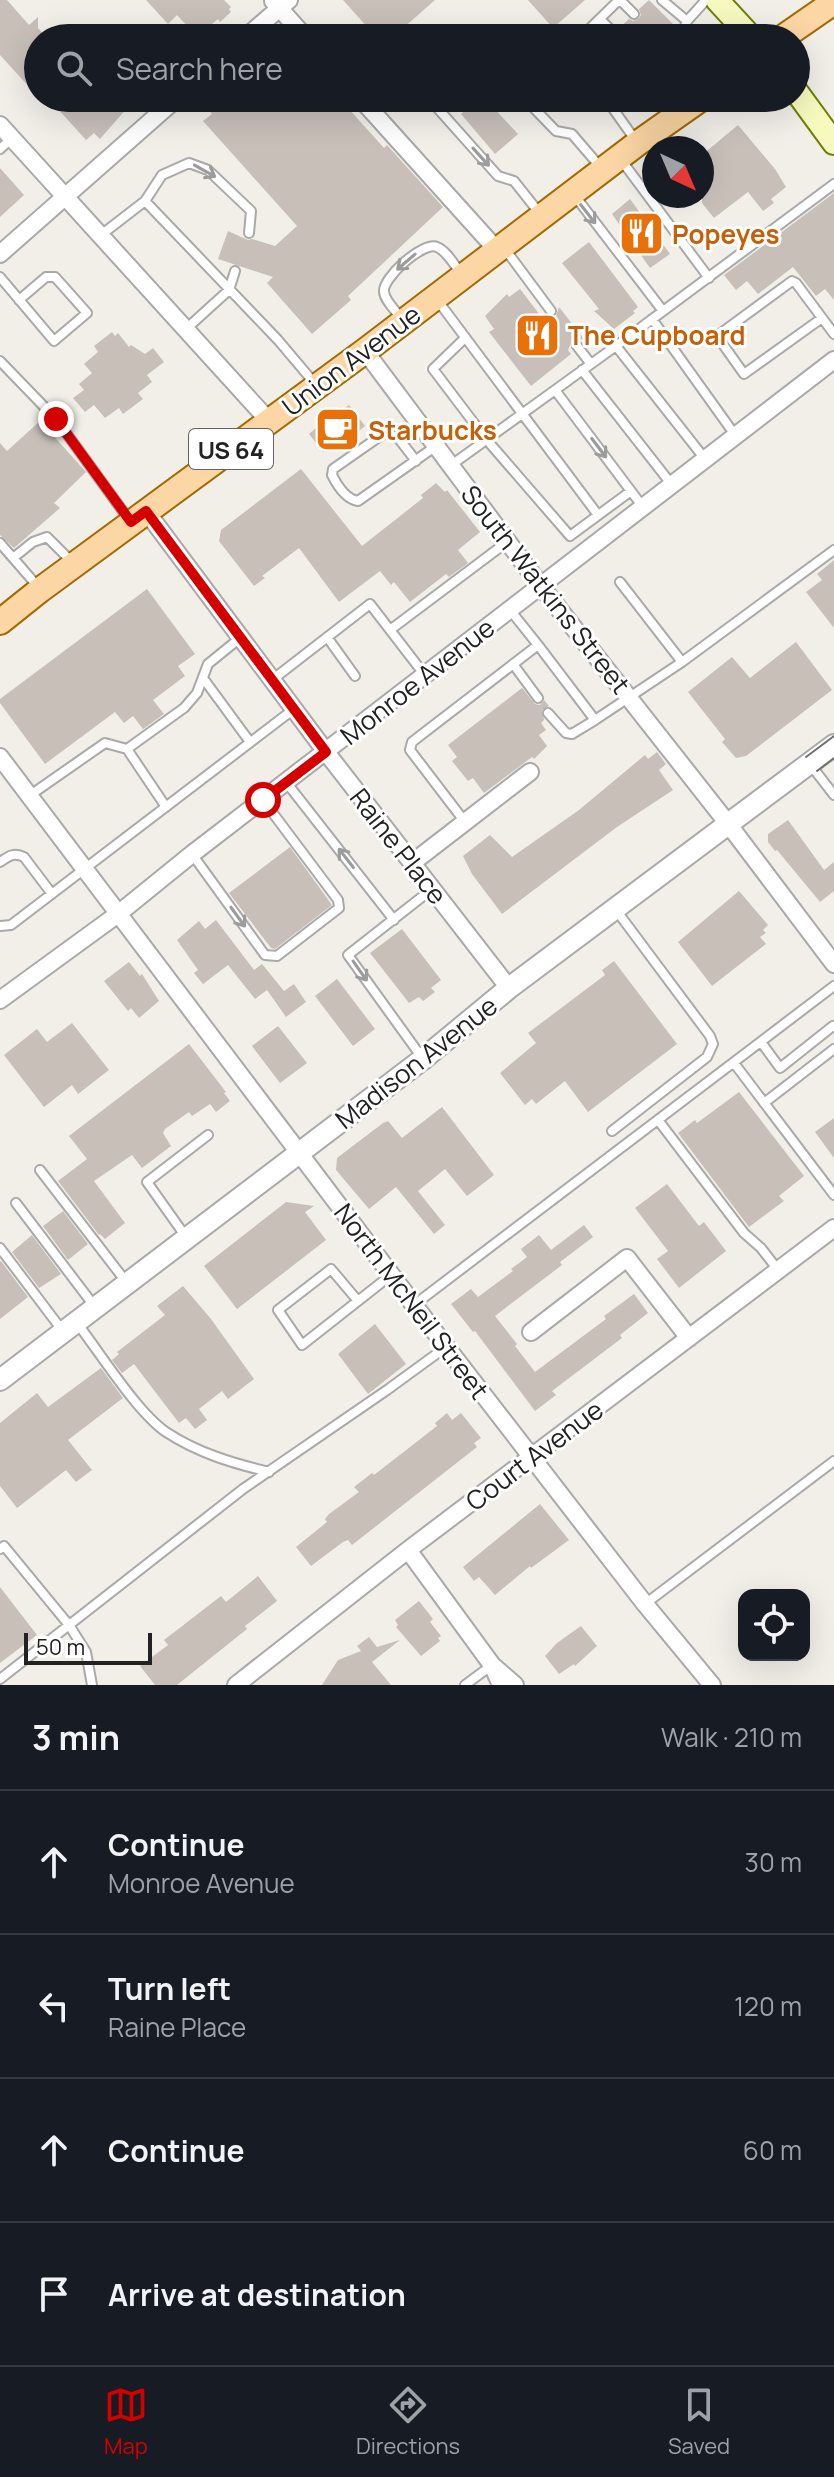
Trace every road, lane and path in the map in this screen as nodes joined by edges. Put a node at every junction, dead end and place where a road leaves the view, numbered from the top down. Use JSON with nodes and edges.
{"nodes":[{"id":1,"x":620,"y":0,"type":"edge"},
{"id":2,"x":662,"y":0,"type":"edge"},
{"id":3,"x":706,"y":0,"type":"edge"},
{"id":4,"x":717,"y":0,"type":"edge"},
{"id":5,"x":834,"y":2,"type":"edge"},
{"id":6,"x":280,"y":3,"type":"edge"},
{"id":7,"x":634,"y":14,"type":"dead end"},
{"id":8,"x":600,"y":19,"type":"junction"},
{"id":9,"x":687,"y":21,"type":"junction"},
{"id":10,"x":259,"y":24,"type":"edge"},
{"id":11,"x":296,"y":24,"type":"edge"},
{"id":12,"x":595,"y":24,"type":"edge"},
{"id":13,"x":605,"y":24,"type":"edge"},
{"id":14,"x":686,"y":24,"type":"edge"},
{"id":15,"x":739,"y":24,"type":"edge"},
{"id":16,"x":802,"y":24,"type":"edge"},
{"id":17,"x":810,"y":110,"type":"edge"},
{"id":18,"x":161,"y":112,"type":"edge"},
{"id":19,"x":373,"y":112,"type":"edge"},
{"id":20,"x":441,"y":112,"type":"edge"},
{"id":21,"x":538,"y":112,"type":"edge"},
{"id":22,"x":612,"y":112,"type":"edge"},
{"id":23,"x":683,"y":112,"type":"edge"},
{"id":24,"x":0,"y":125,"type":"edge"},
{"id":25,"x":834,"y":143,"type":"edge"},
{"id":26,"x":6,"y":144,"type":"edge"},
{"id":27,"x":620,"y":157,"type":"junction"},
{"id":28,"x":834,"y":184,"type":"edge"},
{"id":29,"x":572,"y":193,"type":"junction"},
{"id":30,"x":65,"y":196,"type":"junction"},
{"id":31,"x":145,"y":201,"type":"junction"},
{"id":32,"x":541,"y":215,"type":"junction"},
{"id":33,"x":249,"y":233,"type":"dead end"},
{"id":34,"x":101,"y":235,"type":"junction"},
{"id":35,"x":499,"y":247,"type":"junction"},
{"id":36,"x":0,"y":254,"type":"edge"},
{"id":37,"x":235,"y":271,"type":"dead end"},
{"id":38,"x":462,"y":275,"type":"junction"},
{"id":39,"x":0,"y":277,"type":"edge"},
{"id":40,"x":709,"y":278,"type":"junction"},
{"id":41,"x":229,"y":290,"type":"junction"},
{"id":42,"x":435,"y":297,"type":"junction"},
{"id":43,"x":19,"y":300,"type":"junction"},
{"id":44,"x":551,"y":311,"type":"dead end"},
{"id":45,"x":663,"y":311,"type":"junction"},
{"id":46,"x":822,"y":318,"type":"junction"},
{"id":47,"x":652,"y":319,"type":"junction"},
{"id":48,"x":404,"y":321,"type":"junction"},
{"id":49,"x":186,"y":329,"type":"junction"},
{"id":50,"x":834,"y":334,"type":"edge"},
{"id":51,"x":465,"y":338,"type":"junction"},
{"id":52,"x":577,"y":346,"type":"dead end"},
{"id":53,"x":616,"y":346,"type":"junction"},
{"id":54,"x":365,"y":351,"type":"junction"},
{"id":55,"x":834,"y":360,"type":"edge"},
{"id":56,"x":0,"y":361,"type":"edge"},
{"id":57,"x":591,"y":364,"type":"junction"},
{"id":58,"x":582,"y":370,"type":"junction"},
{"id":59,"x":317,"y":386,"type":"junction"},
{"id":60,"x":555,"y":390,"type":"junction"},
{"id":61,"x":521,"y":414,"type":"junction"},
{"id":62,"x":269,"y":421,"type":"junction"},
{"id":63,"x":735,"y":435,"type":"junction"},
{"id":64,"x":486,"y":439,"type":"junction"},
{"id":65,"x":436,"y":446,"type":"junction"},
{"id":66,"x":705,"y":459,"type":"junction"},
{"id":67,"x":416,"y":461,"type":"junction"},
{"id":68,"x":450,"y":466,"type":"junction"},
{"id":69,"x":672,"y":485,"type":"junction"},
{"id":70,"x":631,"y":491,"type":"junction"},
{"id":71,"x":643,"y":507,"type":"junction"},
{"id":72,"x":598,"y":515,"type":"junction"},
{"id":73,"x":139,"y":517,"type":"junction"},
{"id":74,"x":507,"y":542,"type":"junction"},
{"id":75,"x":0,"y":543,"type":"edge"},
{"id":76,"x":834,"y":550,"type":"edge"},
{"id":77,"x":13,"y":558,"type":"junction"},
{"id":78,"x":75,"y":564,"type":"junction"},
{"id":79,"x":620,"y":582,"type":"dead end"},
{"id":80,"x":540,"y":585,"type":"junction"},
{"id":81,"x":40,"y":590,"type":"junction"},
{"id":82,"x":510,"y":609,"type":"junction"},
{"id":83,"x":5,"y":614,"type":"edge"},
{"id":84,"x":390,"y":630,"type":"junction"},
{"id":85,"x":327,"y":637,"type":"junction"},
{"id":86,"x":240,"y":638,"type":"junction"},
{"id":87,"x":538,"y":645,"type":"junction"},
{"id":88,"x":682,"y":662,"type":"junction"},
{"id":89,"x":513,"y":664,"type":"junction"},
{"id":90,"x":425,"y":675,"type":"junction"},
{"id":91,"x":355,"y":676,"type":"dead end"},
{"id":92,"x":203,"y":678,"type":"junction"},
{"id":93,"x":272,"y":680,"type":"junction"},
{"id":94,"x":629,"y":697,"type":"junction"},
{"id":95,"x":538,"y":698,"type":"dead end"},
{"id":96,"x":294,"y":709,"type":"junction"},
{"id":97,"x":548,"y":713,"type":"dead end"},
{"id":98,"x":595,"y":720,"type":"junction"},
{"id":99,"x":250,"y":742,"type":"junction"},
{"id":100,"x":834,"y":745,"type":"edge"},
{"id":101,"x":127,"y":749,"type":"junction"},
{"id":102,"x":326,"y":752,"type":"junction"},
{"id":103,"x":0,"y":757,"type":"edge"},
{"id":104,"x":809,"y":764,"type":"junction"},
{"id":105,"x":530,"y":772,"type":"dead end"},
{"id":106,"x":286,"y":782,"type":"junction"},
{"id":107,"x":834,"y":795,"type":"edge"},
{"id":108,"x":29,"y":796,"type":"junction"},
{"id":109,"x":263,"y":800,"type":"junction"},
{"id":110,"x":166,"y":807,"type":"junction"},
{"id":111,"x":465,"y":822,"type":"junction"},
{"id":112,"x":729,"y":825,"type":"junction"},
{"id":113,"x":192,"y":854,"type":"junction"},
{"id":114,"x":0,"y":862,"type":"edge"},
{"id":115,"x":412,"y":863,"type":"junction"},
{"id":116,"x":84,"y":869,"type":"junction"},
{"id":117,"x":432,"y":889,"type":"junction"},
{"id":118,"x":52,"y":894,"type":"junction"},
{"id":119,"x":616,"y":909,"type":"junction"},
{"id":120,"x":118,"y":914,"type":"junction"},
{"id":121,"x":394,"y":920,"type":"junction"},
{"id":122,"x":0,"y":926,"type":"edge"},
{"id":123,"x":834,"y":964,"type":"edge"},
{"id":124,"x":834,"y":986,"type":"edge"},
{"id":125,"x":509,"y":988,"type":"junction"},
{"id":126,"x":0,"y":1000,"type":"edge"},
{"id":127,"x":834,"y":1027,"type":"edge"},
{"id":128,"x":761,"y":1042,"type":"junction"},
{"id":129,"x":834,"y":1049,"type":"edge"},
{"id":130,"x":423,"y":1059,"type":"junction"},
{"id":131,"x":734,"y":1063,"type":"junction"},
{"id":132,"x":764,"y":1103,"type":"junction"},
{"id":133,"x":658,"y":1120,"type":"junction"},
{"id":134,"x":612,"y":1131,"type":"dead end"},
{"id":135,"x":208,"y":1135,"type":"dead end"},
{"id":136,"x":300,"y":1152,"type":"junction"},
{"id":137,"x":40,"y":1170,"type":"dead end"},
{"id":138,"x":834,"y":1195,"type":"edge"},
{"id":139,"x":16,"y":1203,"type":"dead end"},
{"id":140,"x":834,"y":1228,"type":"edge"},
{"id":141,"x":187,"y":1238,"type":"junction"},
{"id":142,"x":0,"y":1248,"type":"edge"},
{"id":143,"x":778,"y":1270,"type":"junction"},
{"id":144,"x":391,"y":1275,"type":"junction"},
{"id":145,"x":127,"y":1283,"type":"junction"},
{"id":146,"x":358,"y":1301,"type":"junction"},
{"id":147,"x":414,"y":1305,"type":"junction"},
{"id":148,"x":95,"y":1307,"type":"junction"},
{"id":149,"x":70,"y":1327,"type":"junction"},
{"id":150,"x":531,"y":1332,"type":"dead end"},
{"id":151,"x":689,"y":1338,"type":"junction"},
{"id":152,"x":446,"y":1347,"type":"junction"},
{"id":153,"x":1,"y":1376,"type":"edge"},
{"id":154,"x":531,"y":1457,"type":"junction"},
{"id":155,"x":834,"y":1461,"type":"edge"},
{"id":156,"x":269,"y":1472,"type":"junction"},
{"id":157,"x":0,"y":1549,"type":"edge"},
{"id":158,"x":408,"y":1550,"type":"junction"},
{"id":159,"x":645,"y":1604,"type":"junction"},
{"id":160,"x":69,"y":1625,"type":"junction"},
{"id":161,"x":492,"y":1665,"type":"junction"},
{"id":162,"x":0,"y":1679,"type":"edge"},
{"id":163,"x":90,"y":1683,"type":"edge"},
{"id":164,"x":236,"y":1685,"type":"edge"},
{"id":165,"x":465,"y":1685,"type":"edge"},
{"id":166,"x":501,"y":1685,"type":"edge"},
{"id":167,"x":515,"y":1685,"type":"edge"},
{"id":168,"x":712,"y":1685,"type":"edge"}],
"edges":[{"from":1,"to":7,"type":"lane"},
{"from":1,"to":8,"type":"lane"},
{"from":2,"to":9,"type":"lane"},
{"from":3,"to":9,"type":"lane"},
{"from":4,"to":15,"type":"main road"},
{"from":5,"to":16,"type":"main road"},
{"from":6,"to":10,"type":"street"},
{"from":6,"to":11,"type":"street"},
{"from":8,"to":12,"type":"lane"},
{"from":8,"to":13,"type":"lane"},
{"from":9,"to":14,"type":"lane"},
{"from":17,"to":25,"type":"main road"},
{"from":18,"to":30,"type":"street"},
{"from":19,"to":35,"type":"street"},
{"from":20,"to":32,"type":"lane","one_way":true},
{"from":21,"to":27,"type":"lane"},
{"from":22,"to":27,"type":"lane"},
{"from":23,"to":27,"type":"main road","name":"Union Avenue","number":"US 64"},
{"from":24,"to":26,"type":"street"},
{"from":26,"to":30,"type":"street"},
{"from":27,"to":29,"type":"main road","name":"Union Avenue","number":"US 64"},
{"from":27,"to":40,"type":"lane"},
{"from":28,"to":40,"type":"lane"},
{"from":29,"to":32,"type":"main road","name":"Union Avenue","number":"US 64"},
{"from":29,"to":45,"type":"lane","one_way":true},
{"from":30,"to":34,"type":"street"},
{"from":30,"to":36,"type":"street"},
{"from":31,"to":33,"type":"lane","one_way":true},
{"from":31,"to":34,"type":"lane"},
{"from":31,"to":41,"type":"lane"},
{"from":32,"to":35,"type":"main road","name":"Union Avenue","number":"US 64"},
{"from":34,"to":49,"type":"street"},
{"from":35,"to":38,"type":"main road","name":"Union Avenue","number":"US 64"},
{"from":35,"to":44,"type":"lane"},
{"from":37,"to":41,"type":"lane"},
{"from":38,"to":42,"type":"main road","name":"Union Avenue","number":"US 64"},
{"from":38,"to":48,"type":"lane","one_way":true},
{"from":39,"to":43,"type":"lane"},
{"from":40,"to":45,"type":"lane"},
{"from":41,"to":49,"type":"lane"},
{"from":41,"to":59,"type":"lane"},
{"from":42,"to":48,"type":"main road","name":"Union Avenue","number":"US 64"},
{"from":42,"to":51,"type":"lane"},
{"from":43,"to":43,"type":"lane"},
{"from":45,"to":47,"type":"lane"},
{"from":46,"to":46,"type":"lane"},
{"from":46,"to":50,"type":"lane"},
{"from":47,"to":53,"type":"lane"},
{"from":47,"to":63,"type":"lane"},
{"from":48,"to":54,"type":"main road","name":"Union Avenue","number":"US 64"},
{"from":49,"to":62,"type":"street"},
{"from":51,"to":61,"type":"lane"},
{"from":51,"to":64,"type":"lane"},
{"from":52,"to":57,"type":"lane"},
{"from":53,"to":57,"type":"lane"},
{"from":53,"to":66,"type":"lane"},
{"from":54,"to":59,"type":"main road","name":"Union Avenue","number":"US 64"},
{"from":54,"to":65,"type":"street","name":"South Watkins Street"},
{"from":55,"to":63,"type":"street","name":"Monroe Avenue"},
{"from":56,"to":73,"type":"lane"},
{"from":57,"to":58,"type":"lane"},
{"from":58,"to":60,"type":"lane"},
{"from":58,"to":69,"type":"lane"},
{"from":59,"to":62,"type":"main road","name":"Union Avenue","number":"US 64"},
{"from":60,"to":61,"type":"lane"},
{"from":60,"to":70,"type":"lane","one_way":true},
{"from":61,"to":64,"type":"lane"},
{"from":61,"to":72,"type":"lane"},
{"from":62,"to":73,"type":"main road","name":"Union Avenue","number":"US 64"},
{"from":63,"to":66,"type":"street","name":"Monroe Avenue"},
{"from":64,"to":68,"type":"lane"},
{"from":64,"to":72,"type":"lane"},
{"from":65,"to":67,"type":"lane"},
{"from":65,"to":68,"type":"street","name":"South Watkins Street"},
{"from":66,"to":69,"type":"street","name":"Monroe Avenue"},
{"from":67,"to":67,"type":"lane"},
{"from":68,"to":74,"type":"street","name":"South Watkins Street"},
{"from":69,"to":71,"type":"street","name":"Monroe Avenue"},
{"from":70,"to":71,"type":"lane"},
{"from":70,"to":72,"type":"lane"},
{"from":71,"to":80,"type":"street","name":"Monroe Avenue"},
{"from":73,"to":78,"type":"main road","name":"Union Avenue","number":"US 64"},
{"from":73,"to":86,"type":"street","name":"Raine Place"},
{"from":74,"to":80,"type":"street","name":"South Watkins Street"},
{"from":74,"to":84,"type":"lane"},
{"from":75,"to":77,"type":"lane"},
{"from":76,"to":88,"type":"lane"},
{"from":77,"to":78,"type":"lane"},
{"from":77,"to":81,"type":"lane"},
{"from":78,"to":81,"type":"main road","name":"Union Avenue","number":"US 64"},
{"from":79,"to":88,"type":"lane"},
{"from":80,"to":82,"type":"street","name":"Monroe Avenue"},
{"from":80,"to":94,"type":"street","name":"South Watkins Street"},
{"from":81,"to":83,"type":"main road","name":"Union Avenue","number":"US 64"},
{"from":82,"to":87,"type":"lane"},
{"from":82,"to":90,"type":"street","name":"Monroe Avenue"},
{"from":84,"to":85,"type":"lane"},
{"from":84,"to":90,"type":"lane"},
{"from":85,"to":91,"type":"lane"},
{"from":85,"to":93,"type":"lane"},
{"from":86,"to":92,"type":"lane"},
{"from":86,"to":93,"type":"street","name":"Raine Place"},
{"from":87,"to":89,"type":"lane"},
{"from":87,"to":98,"type":"lane"},
{"from":88,"to":94,"type":"lane"},
{"from":89,"to":95,"type":"lane"},
{"from":89,"to":111,"type":"lane"},
{"from":90,"to":102,"type":"street","name":"Monroe Avenue"},
{"from":92,"to":99,"type":"lane"},
{"from":92,"to":101,"type":"lane"},
{"from":93,"to":96,"type":"street","name":"Raine Place"},
{"from":94,"to":98,"type":"lane"},
{"from":94,"to":112,"type":"street","name":"South Watkins Street"},
{"from":96,"to":99,"type":"lane"},
{"from":96,"to":102,"type":"street","name":"Raine Place"},
{"from":97,"to":98,"type":"lane"},
{"from":99,"to":110,"type":"lane"},
{"from":100,"to":104,"type":"street","name":"Madison Avenue"},
{"from":101,"to":108,"type":"lane"},
{"from":101,"to":110,"type":"lane"},
{"from":102,"to":106,"type":"street","name":"Monroe Avenue"},
{"from":102,"to":115,"type":"street","name":"Raine Place"},
{"from":103,"to":108,"type":"street","name":"North McNeil Street"},
{"from":104,"to":107,"type":"lane"},
{"from":104,"to":112,"type":"street","name":"Madison Avenue"},
{"from":105,"to":111,"type":"street"},
{"from":106,"to":109,"type":"street","name":"Monroe Avenue"},
{"from":121,"to":106,"type":"lane","one_way":true},
{"from":108,"to":116,"type":"street","name":"North McNeil Street"},
{"from":109,"to":113,"type":"street","name":"Monroe Avenue"},
{"from":113,"to":109,"type":"lane","one_way":true},
{"from":110,"to":116,"type":"lane"},
{"from":111,"to":115,"type":"street"},
{"from":112,"to":119,"type":"street","name":"Madison Avenue"},
{"from":112,"to":123,"type":"street","name":"South Watkins Street"},
{"from":113,"to":120,"type":"street","name":"Monroe Avenue"},
{"from":114,"to":118,"type":"lane"},
{"from":115,"to":117,"type":"street","name":"Raine Place"},
{"from":116,"to":118,"type":"lane"},
{"from":116,"to":120,"type":"street","name":"North McNeil Street"},
{"from":117,"to":121,"type":"lane"},
{"from":117,"to":125,"type":"street","name":"Raine Place"},
{"from":118,"to":122,"type":"lane"},
{"from":119,"to":125,"type":"street","name":"Madison Avenue"},
{"from":119,"to":134,"type":"lane"},
{"from":120,"to":126,"type":"street","name":"Monroe Avenue"},
{"from":120,"to":136,"type":"street","name":"North McNeil Street"},
{"from":121,"to":130,"type":"lane","one_way":true},
{"from":124,"to":128,"type":"lane"},
{"from":125,"to":130,"type":"street","name":"Madison Avenue"},
{"from":127,"to":128,"type":"lane"},
{"from":128,"to":131,"type":"lane"},
{"from":129,"to":132,"type":"lane"},
{"from":130,"to":136,"type":"street","name":"Madison Avenue"},
{"from":131,"to":132,"type":"lane"},
{"from":131,"to":133,"type":"lane"},
{"from":132,"to":138,"type":"lane"},
{"from":133,"to":143,"type":"lane"},
{"from":133,"to":147,"type":"lane"},
{"from":135,"to":141,"type":"lane"},
{"from":136,"to":141,"type":"street","name":"Madison Avenue"},
{"from":136,"to":144,"type":"street","name":"North McNeil Street"},
{"from":137,"to":145,"type":"lane"},
{"from":139,"to":148,"type":"lane"},
{"from":140,"to":143,"type":"street","name":"Court Avenue"},
{"from":141,"to":145,"type":"street","name":"Madison Avenue"},
{"from":142,"to":149,"type":"lane"},
{"from":143,"to":151,"type":"street","name":"Court Avenue"},
{"from":144,"to":146,"type":"lane"},
{"from":144,"to":147,"type":"street","name":"North McNeil Street"},
{"from":145,"to":148,"type":"street","name":"Madison Avenue"},
{"from":146,"to":146,"type":"lane"},
{"from":147,"to":152,"type":"street","name":"North McNeil Street"},
{"from":148,"to":149,"type":"street","name":"Madison Avenue"},
{"from":149,"to":153,"type":"street","name":"Madison Avenue"},
{"from":149,"to":156,"type":"lane"},
{"from":150,"to":151,"type":"street"},
{"from":151,"to":154,"type":"street","name":"Court Avenue"},
{"from":152,"to":154,"type":"street","name":"North McNeil Street"},
{"from":152,"to":156,"type":"lane"},
{"from":154,"to":158,"type":"street","name":"Court Avenue"},
{"from":154,"to":159,"type":"street","name":"North McNeil Street"},
{"from":155,"to":159,"type":"lane"},
{"from":156,"to":160,"type":"lane"},
{"from":157,"to":160,"type":"lane"},
{"from":158,"to":161,"type":"street"},
{"from":158,"to":164,"type":"street","name":"Court Avenue"},
{"from":159,"to":168,"type":"street","name":"North McNeil Street"},
{"from":160,"to":162,"type":"lane"},
{"from":160,"to":163,"type":"lane"},
{"from":161,"to":165,"type":"lane"},
{"from":161,"to":166,"type":"street"},
{"from":161,"to":167,"type":"street"}]}
